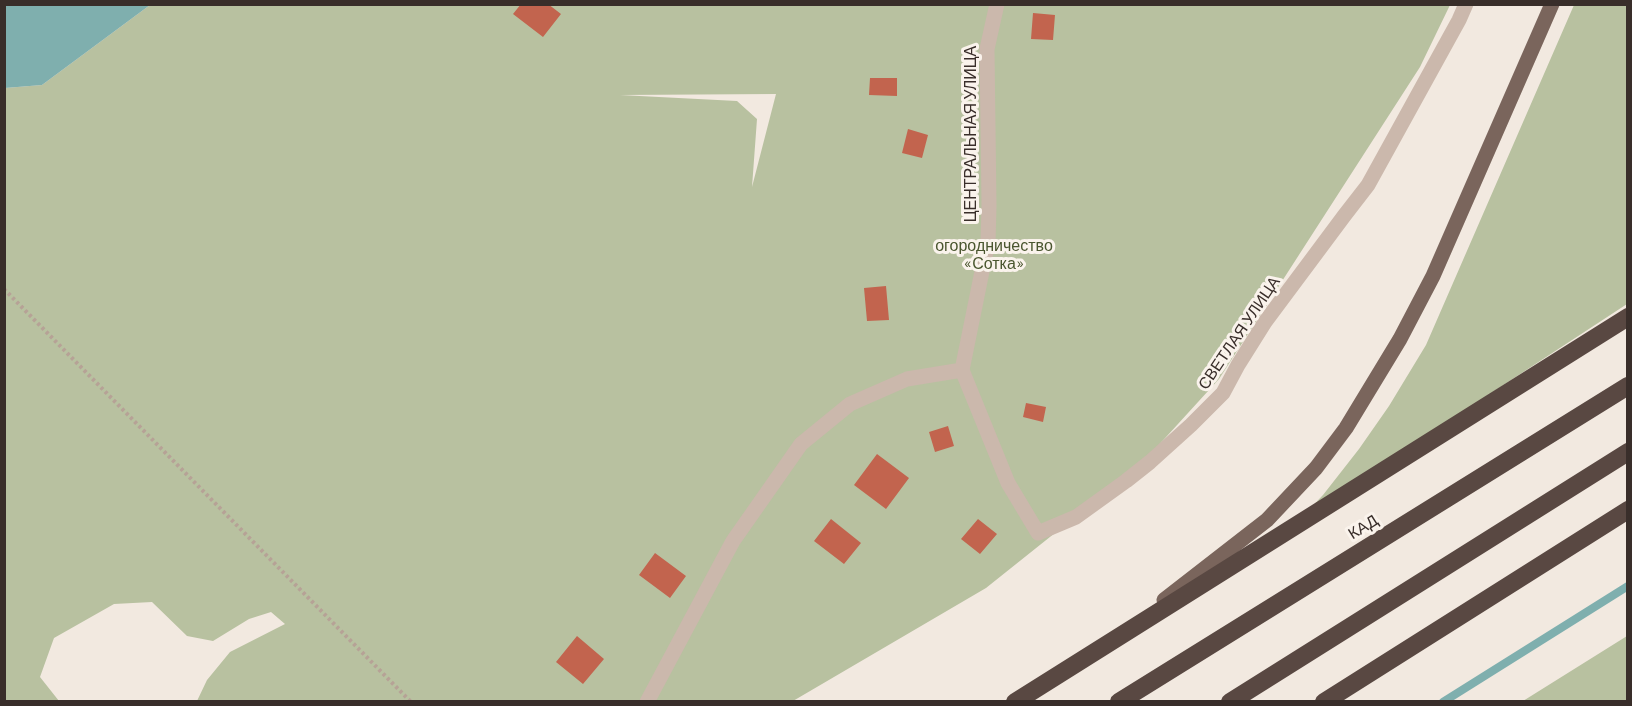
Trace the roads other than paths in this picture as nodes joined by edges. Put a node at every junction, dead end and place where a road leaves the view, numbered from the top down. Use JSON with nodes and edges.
{"nodes":[{"id":1,"x":997,"y":4,"type":"edge"},
{"id":2,"x":1466,"y":4,"type":"edge"},
{"id":3,"x":1552,"y":4,"type":"edge"},
{"id":4,"x":1628,"y":317,"type":"edge"},
{"id":5,"x":962,"y":370,"type":"junction"},
{"id":6,"x":1628,"y":386,"type":"edge"},
{"id":7,"x":1628,"y":452,"type":"edge"},
{"id":8,"x":1628,"y":510,"type":"edge"},
{"id":9,"x":1105,"y":645,"type":"junction"},
{"id":10,"x":647,"y":702,"type":"edge"},
{"id":11,"x":1015,"y":702,"type":"edge"},
{"id":12,"x":1119,"y":702,"type":"edge"},
{"id":13,"x":1230,"y":702,"type":"edge"},
{"id":14,"x":1324,"y":702,"type":"edge"}],
"edges":[{"from":1,"to":5,"type":"street","name":"ЦЕНТРАЛЬНАЯ УЛИЦА"},
{"from":2,"to":5,"type":"street","name":"СВЕТЛАЯ УЛИЦА"},
{"from":3,"to":9,"type":"main road"},
{"from":4,"to":9,"type":"highway"},
{"from":5,"to":10,"type":"street"},
{"from":6,"to":12,"type":"highway","name":"КАД"},
{"from":7,"to":13,"type":"highway"},
{"from":8,"to":14,"type":"highway"},
{"from":9,"to":11,"type":"highway"}]}
